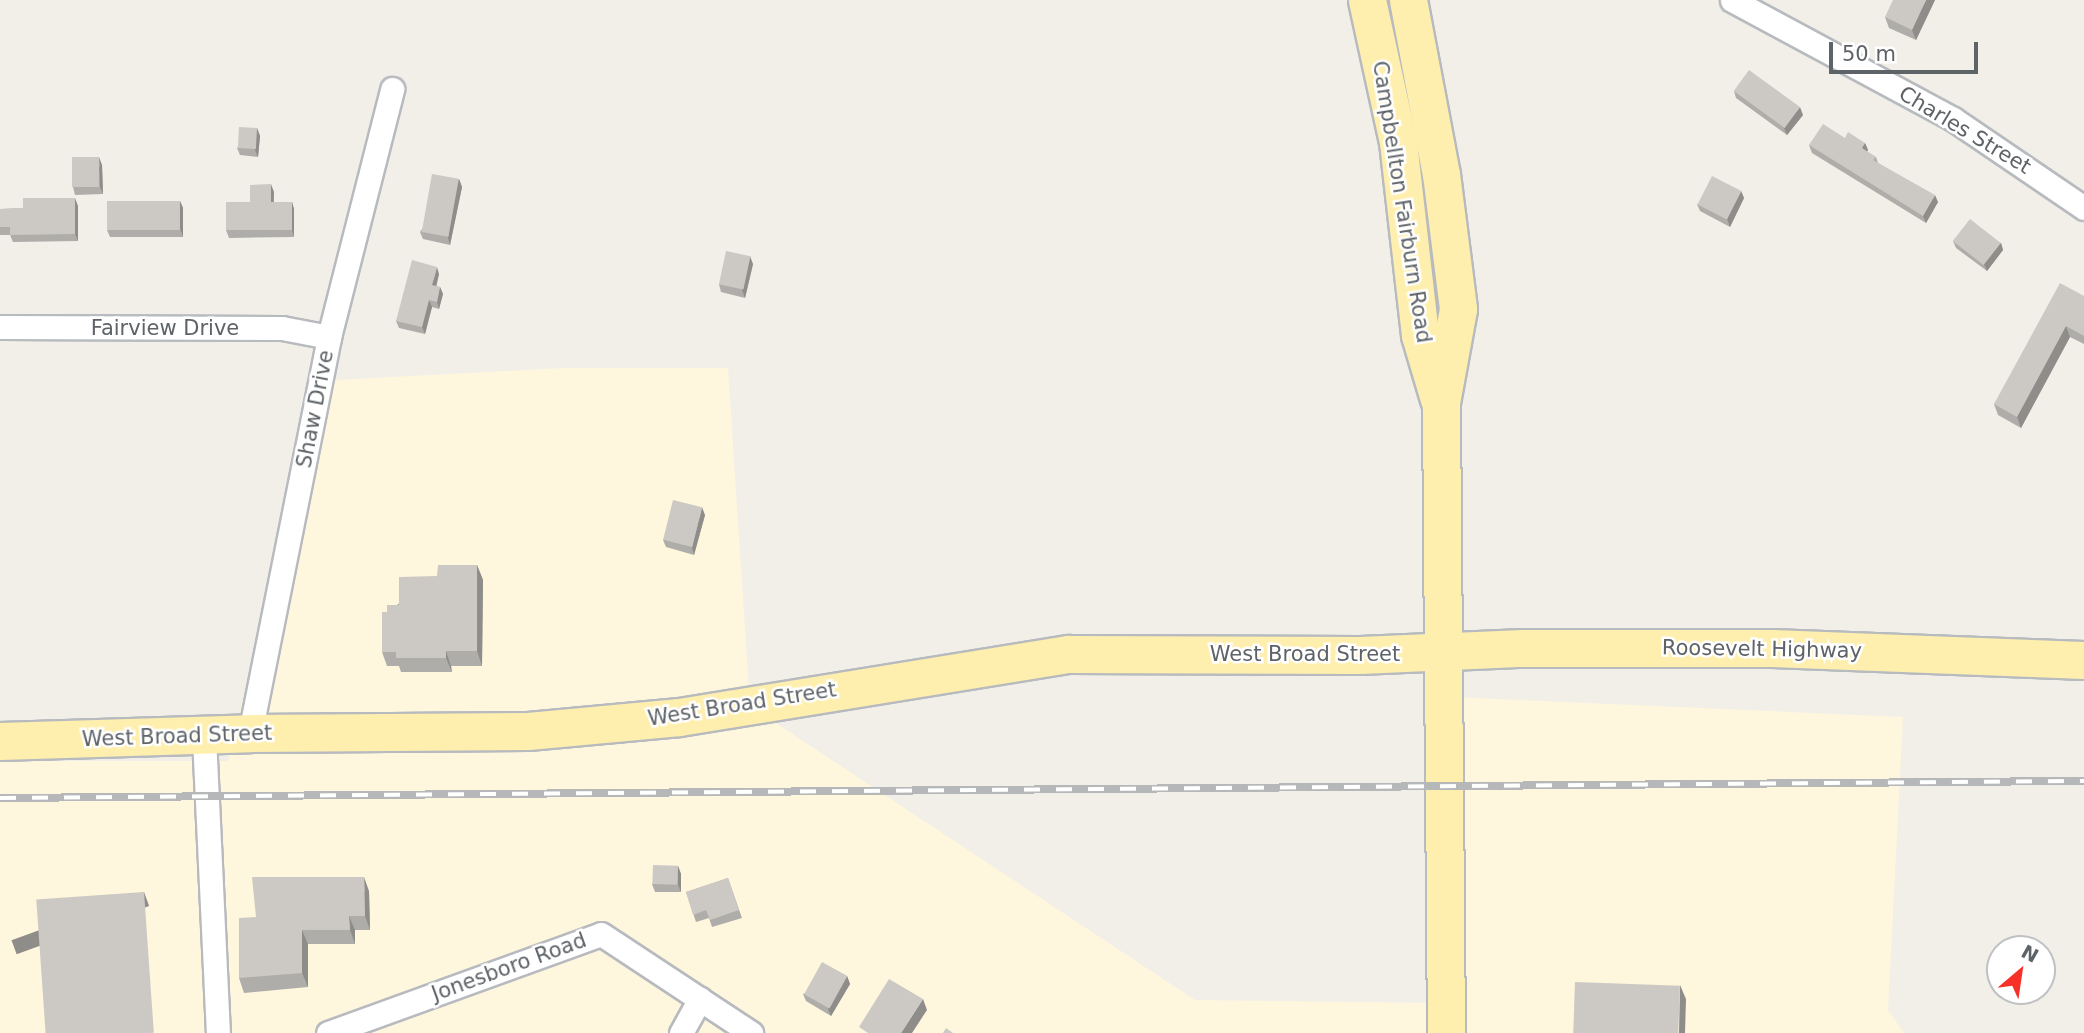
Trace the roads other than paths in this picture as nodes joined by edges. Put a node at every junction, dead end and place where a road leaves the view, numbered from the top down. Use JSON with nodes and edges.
{"nodes":[{"id":1,"x":1367,"y":0,"type":"edge"},
{"id":2,"x":1408,"y":0,"type":"edge"},
{"id":3,"x":1732,"y":0,"type":"edge"},
{"id":4,"x":392,"y":89,"type":"dead end"},
{"id":5,"x":2084,"y":208,"type":"edge"},
{"id":6,"x":0,"y":327,"type":"edge"},
{"id":7,"x":329,"y":337,"type":"junction"},
{"id":8,"x":1441,"y":403,"type":"junction"},
{"id":9,"x":1440,"y":653,"type":"junction"},
{"id":10,"x":2084,"y":660,"type":"edge"},
{"id":11,"x":250,"y":733,"type":"junction"},
{"id":12,"x":204,"y":737,"type":"junction"},
{"id":13,"x":0,"y":741,"type":"edge"},
{"id":14,"x":700,"y":999,"type":"junction"},
{"id":15,"x":218,"y":1033,"type":"edge"},
{"id":16,"x":328,"y":1033,"type":"edge"},
{"id":17,"x":681,"y":1033,"type":"edge"},
{"id":18,"x":751,"y":1033,"type":"edge"},
{"id":19,"x":1446,"y":1033,"type":"edge"}],
"edges":[{"from":1,"to":8,"type":"main road","name":"Campbellton Fairburn Road"},
{"from":2,"to":8,"type":"main road","name":"Campbellton Fairburn Road"},
{"from":3,"to":5,"type":"street","name":"Charles Street"},
{"from":4,"to":7,"type":"street","name":"Shaw Drive"},
{"from":6,"to":7,"type":"street","name":"Fairview Drive"},
{"from":7,"to":11,"type":"street","name":"Shaw Drive"},
{"from":8,"to":9,"type":"main road","name":"Campbellton Fairburn Road"},
{"from":9,"to":10,"type":"main road","name":"Roosevelt Highway"},
{"from":9,"to":11,"type":"main road","name":"West Broad Street"},
{"from":9,"to":19,"type":"main road","name":"Campbellton Fairburn Road"},
{"from":11,"to":12,"type":"main road","name":"West Broad Street"},
{"from":12,"to":13,"type":"main road","name":"West Broad Street"},
{"from":12,"to":15,"type":"street"},
{"from":14,"to":16,"type":"street","name":"Jonesboro Road"},
{"from":14,"to":17,"type":"street"},
{"from":14,"to":18,"type":"street","name":"Jonesboro Road"}]}
